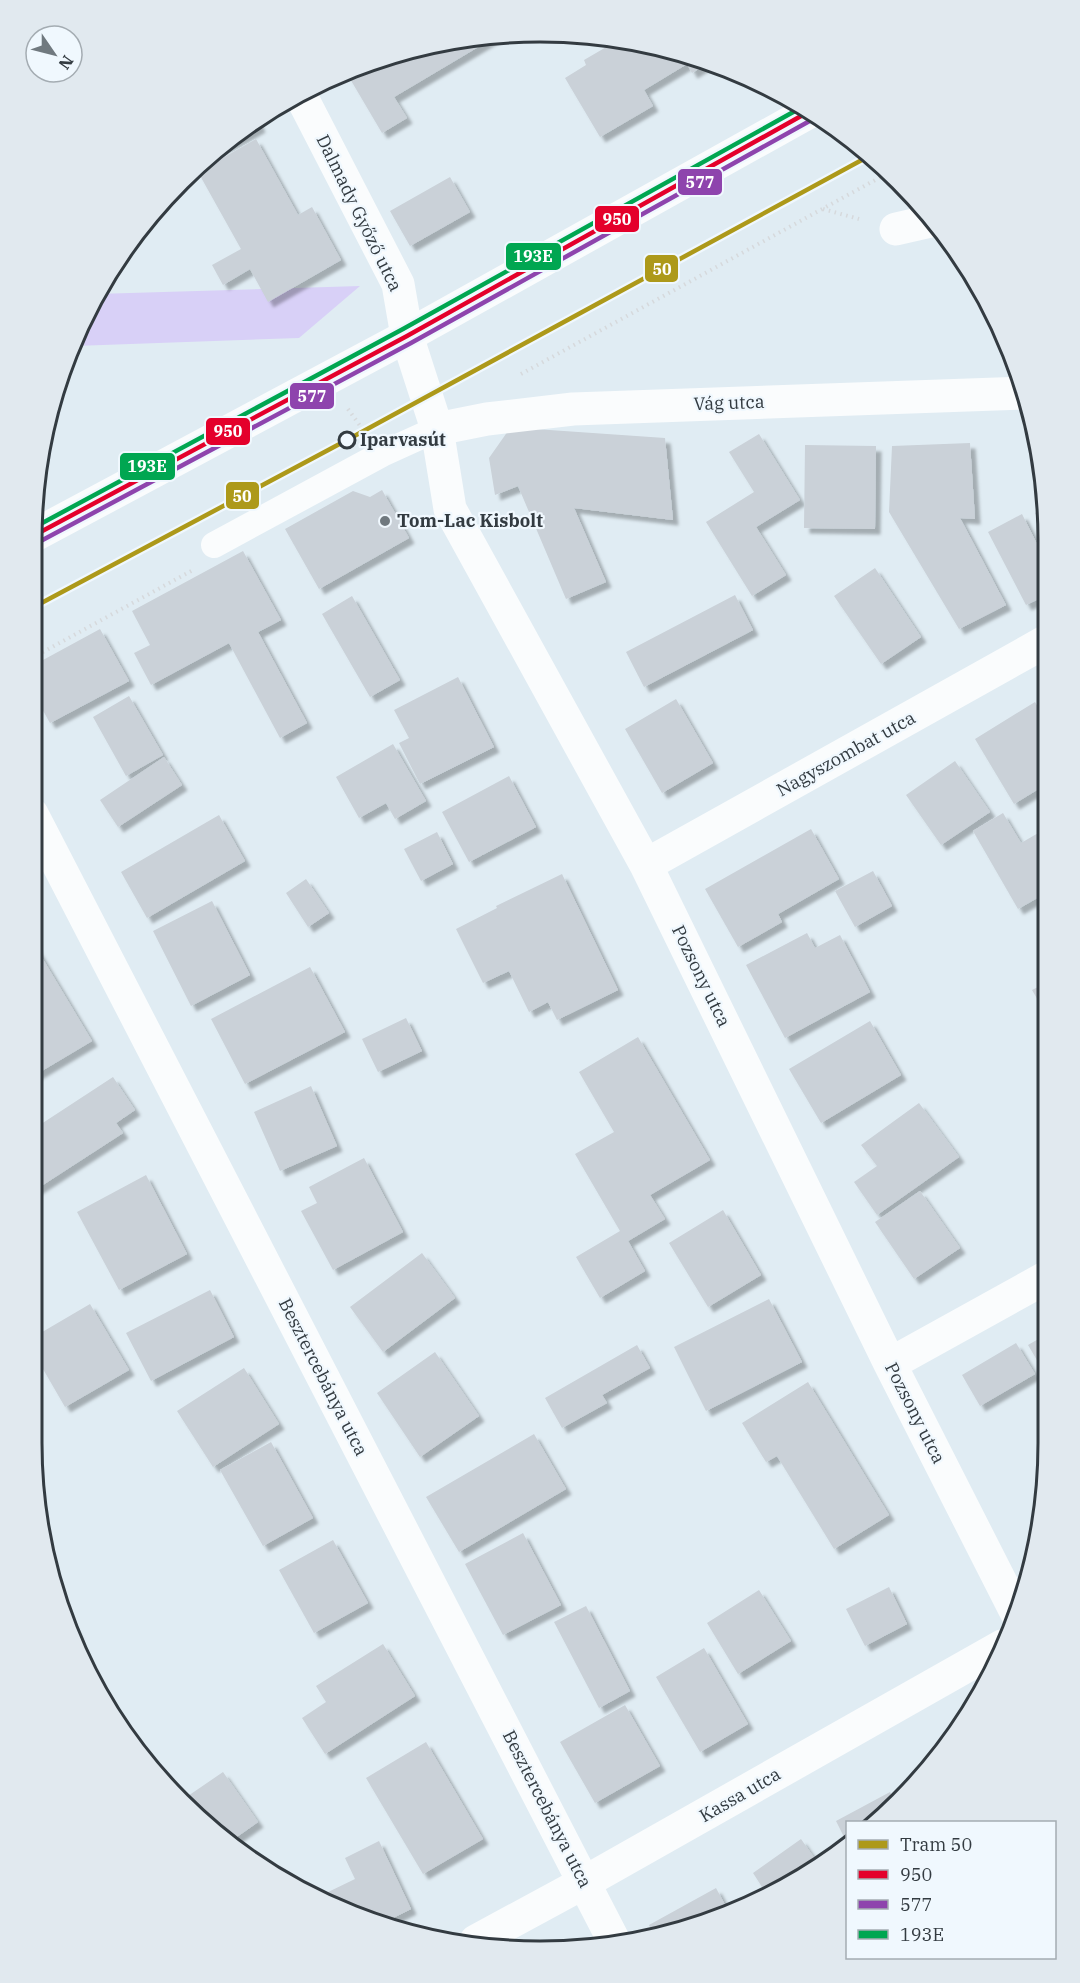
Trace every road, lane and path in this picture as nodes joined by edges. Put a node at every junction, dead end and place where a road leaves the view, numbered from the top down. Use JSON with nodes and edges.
{"nodes":[{"id":1,"x":304,"y":102,"type":"edge"},
{"id":2,"x":801,"y":116,"type":"edge"},
{"id":3,"x":880,"y":177,"type":"edge"},
{"id":4,"x":923,"y":223,"type":"edge"},
{"id":5,"x":896,"y":229,"type":"dead end"},
{"id":6,"x":407,"y":336,"type":"junction"},
{"id":7,"x":515,"y":377,"type":"dead end"},
{"id":8,"x":1016,"y":393,"type":"edge"},
{"id":9,"x":345,"y":405,"type":"dead end"},
{"id":10,"x":437,"y":429,"type":"junction"},
{"id":11,"x":382,"y":454,"type":"junction"},
{"id":12,"x":42,"y":531,"type":"edge"},
{"id":13,"x":214,"y":545,"type":"joint"},
{"id":14,"x":1038,"y":646,"type":"edge"},
{"id":15,"x":42,"y":653,"type":"edge"},
{"id":16,"x":42,"y":833,"type":"edge"},
{"id":17,"x":646,"y":866,"type":"junction"},
{"id":18,"x":1038,"y":1282,"type":"edge"},
{"id":19,"x":890,"y":1364,"type":"junction"},
{"id":20,"x":1012,"y":1604,"type":"edge"},
{"id":21,"x":992,"y":1652,"type":"edge"},
{"id":22,"x":585,"y":1882,"type":"junction"},
{"id":23,"x":611,"y":1936,"type":"edge"},
{"id":24,"x":482,"y":1938,"type":"edge"}],
"edges":[{"from":1,"to":6,"type":"street","name":"Dalmady Győző utca"},
{"from":2,"to":6,"type":"street"},
{"from":3,"to":7,"type":"path"},
{"from":4,"to":5,"type":"street"},
{"from":6,"to":10,"type":"street","name":"Pozsony utca"},
{"from":6,"to":12,"type":"street"},
{"from":8,"to":10,"type":"street","name":"Vág utca"},
{"from":9,"to":11,"type":"path"},
{"from":10,"to":11,"type":"lane"},
{"from":10,"to":17,"type":"street","name":"Pozsony utca"},
{"from":11,"to":13,"type":"lane"},
{"from":13,"to":15,"type":"path"},
{"from":14,"to":17,"type":"street","name":"Nagyszombat utca"},
{"from":16,"to":22,"type":"street","name":"Besztercebánya utca"},
{"from":17,"to":19,"type":"street","name":"Pozsony utca"},
{"from":18,"to":19,"type":"street"},
{"from":19,"to":20,"type":"street","name":"Pozsony utca"},
{"from":21,"to":22,"type":"street","name":"Kassa utca"},
{"from":22,"to":23,"type":"street","name":"Besztercebánya utca"},
{"from":22,"to":24,"type":"street","name":"Kassa utca"}]}
